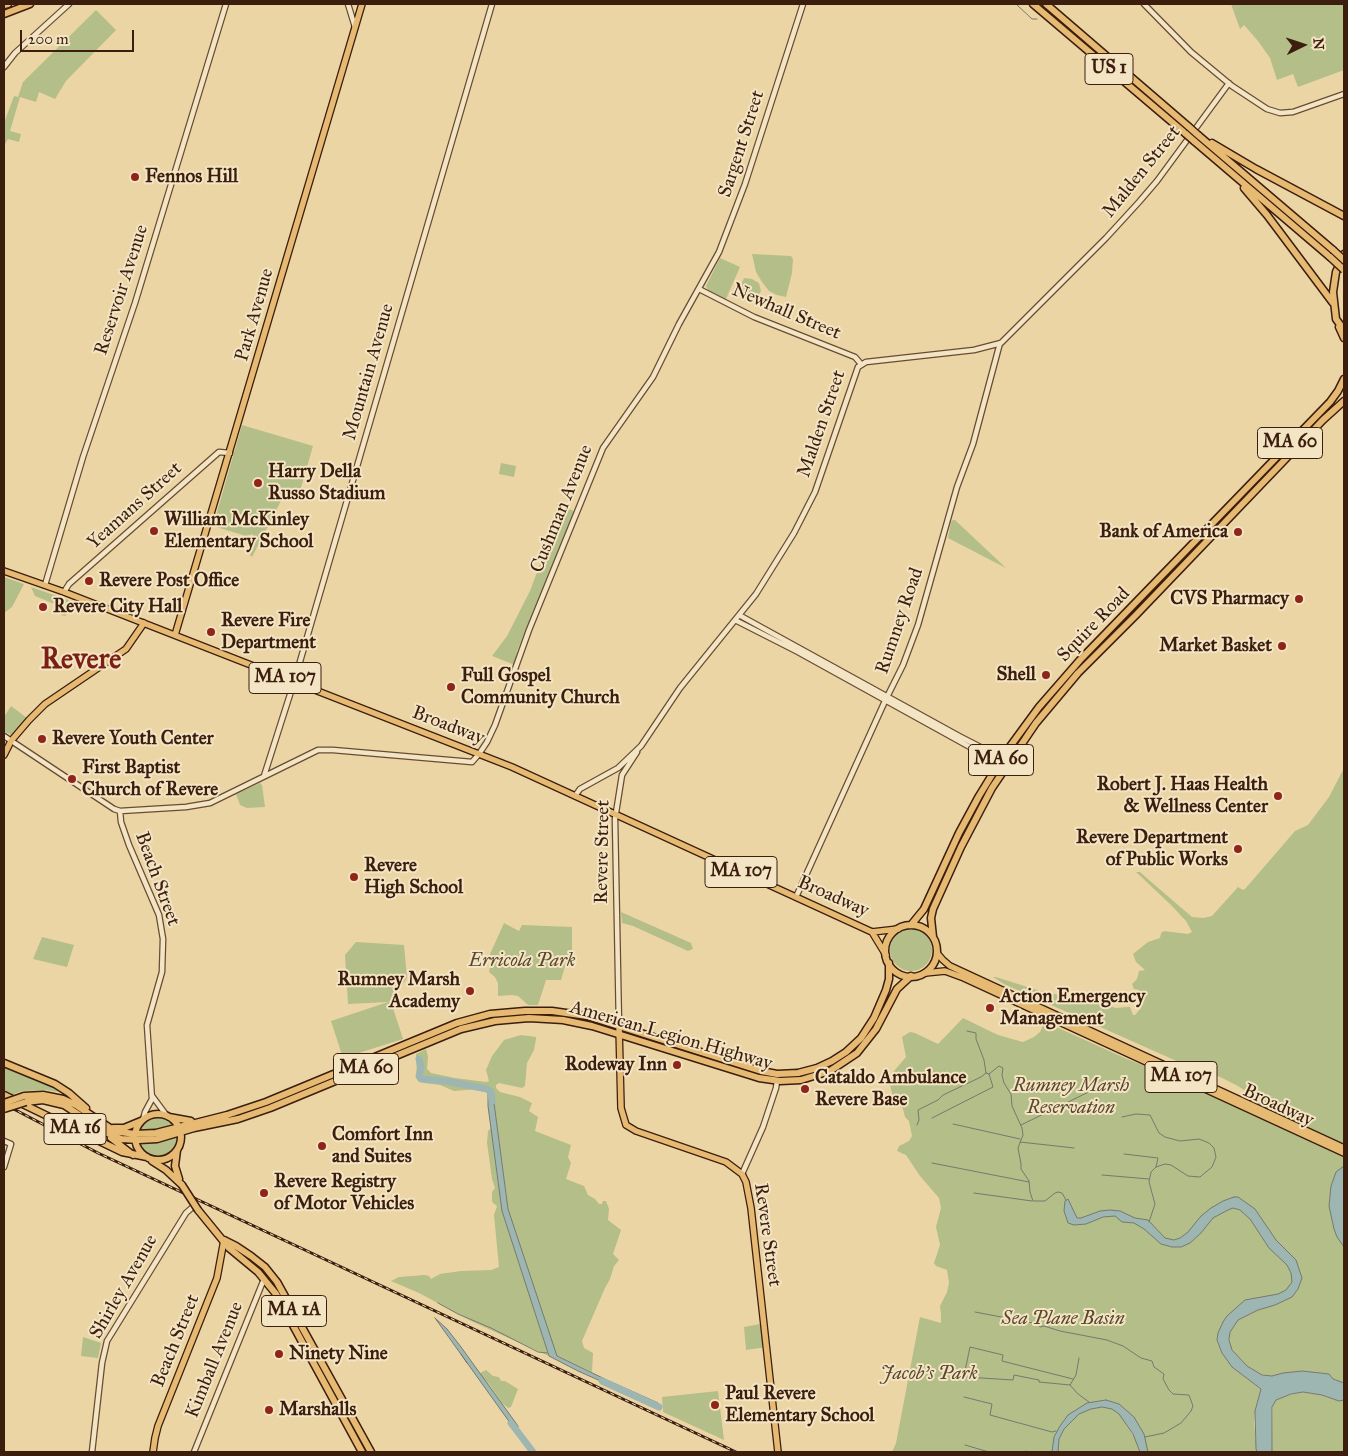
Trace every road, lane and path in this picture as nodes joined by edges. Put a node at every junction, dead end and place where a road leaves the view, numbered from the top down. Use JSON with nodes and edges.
{"nodes":[{"id":1,"x":8,"y":4,"type":"edge"},
{"id":2,"x":30,"y":4,"type":"edge"},
{"id":3,"x":69,"y":4,"type":"edge"},
{"id":4,"x":226,"y":4,"type":"edge"},
{"id":5,"x":348,"y":4,"type":"edge"},
{"id":6,"x":362,"y":4,"type":"edge"},
{"id":7,"x":492,"y":4,"type":"edge"},
{"id":8,"x":803,"y":4,"type":"edge"},
{"id":9,"x":1033,"y":4,"type":"edge"},
{"id":10,"x":1046,"y":4,"type":"edge"},
{"id":11,"x":1144,"y":4,"type":"edge"},
{"id":12,"x":4,"y":5,"type":"edge"},
{"id":13,"x":4,"y":14,"type":"edge"},
{"id":14,"x":355,"y":27,"type":"junction"},
{"id":15,"x":4,"y":67,"type":"edge"},
{"id":16,"x":1229,"y":83,"type":"junction"},
{"id":17,"x":1240,"y":92,"type":"junction"},
{"id":18,"x":1344,"y":94,"type":"edge"},
{"id":19,"x":1220,"y":96,"type":"junction"},
{"id":20,"x":1198,"y":135,"type":"junction"},
{"id":21,"x":1236,"y":177,"type":"junction"},
{"id":22,"x":1344,"y":216,"type":"edge"},
{"id":23,"x":1344,"y":254,"type":"edge"},
{"id":24,"x":1344,"y":260,"type":"edge"},
{"id":25,"x":1344,"y":270,"type":"edge"},
{"id":26,"x":699,"y":289,"type":"junction"},
{"id":27,"x":1334,"y":303,"type":"junction"},
{"id":28,"x":1336,"y":318,"type":"junction"},
{"id":29,"x":1344,"y":330,"type":"edge"},
{"id":30,"x":1344,"y":338,"type":"edge"},
{"id":31,"x":1000,"y":343,"type":"junction"},
{"id":32,"x":861,"y":364,"type":"junction"},
{"id":33,"x":1344,"y":379,"type":"edge"},
{"id":34,"x":1344,"y":401,"type":"edge"},
{"id":35,"x":230,"y":453,"type":"junction"},
{"id":36,"x":4,"y":571,"type":"edge"},
{"id":37,"x":45,"y":585,"type":"junction"},
{"id":38,"x":64,"y":592,"type":"junction"},
{"id":39,"x":739,"y":615,"type":"junction"},
{"id":40,"x":735,"y":620,"type":"junction"},
{"id":41,"x":144,"y":623,"type":"junction"},
{"id":42,"x":175,"y":635,"type":"junction"},
{"id":43,"x":294,"y":682,"type":"junction"},
{"id":44,"x":886,"y":699,"type":"junction"},
{"id":45,"x":4,"y":736,"type":"edge"},
{"id":46,"x":11,"y":742,"type":"junction"},
{"id":47,"x":641,"y":746,"type":"junction"},
{"id":48,"x":479,"y":754,"type":"junction"},
{"id":49,"x":4,"y":755,"type":"edge"},
{"id":50,"x":1000,"y":757,"type":"dead end"},
{"id":51,"x":997,"y":762,"type":"dead end"},
{"id":52,"x":264,"y":776,"type":"junction"},
{"id":53,"x":575,"y":796,"type":"junction"},
{"id":54,"x":120,"y":811,"type":"junction"},
{"id":55,"x":616,"y":814,"type":"junction"},
{"id":56,"x":796,"y":897,"type":"junction"},
{"id":57,"x":911,"y":925,"type":"junction"},
{"id":58,"x":898,"y":929,"type":"junction"},
{"id":59,"x":872,"y":932,"type":"junction"},
{"id":60,"x":933,"y":937,"type":"junction"},
{"id":61,"x":937,"y":952,"type":"junction"},
{"id":62,"x":886,"y":955,"type":"junction"},
{"id":63,"x":889,"y":963,"type":"junction"},
{"id":64,"x":925,"y":973,"type":"junction"},
{"id":65,"x":911,"y":976,"type":"junction"},
{"id":66,"x":619,"y":1026,"type":"junction"},
{"id":67,"x":620,"y":1034,"type":"junction"},
{"id":68,"x":4,"y":1063,"type":"edge"},
{"id":69,"x":776,"y":1081,"type":"junction"},
{"id":70,"x":152,"y":1093,"type":"junction"},
{"id":71,"x":4,"y":1095,"type":"edge"},
{"id":72,"x":25,"y":1099,"type":"junction"},
{"id":73,"x":4,"y":1103,"type":"edge"},
{"id":74,"x":4,"y":1109,"type":"edge"},
{"id":75,"x":167,"y":1117,"type":"junction"},
{"id":76,"x":143,"y":1120,"type":"junction"},
{"id":77,"x":200,"y":1120,"type":"junction"},
{"id":78,"x":97,"y":1123,"type":"junction"},
{"id":79,"x":107,"y":1126,"type":"junction"},
{"id":80,"x":197,"y":1128,"type":"junction"},
{"id":81,"x":179,"y":1130,"type":"junction"},
{"id":82,"x":135,"y":1137,"type":"junction"},
{"id":83,"x":4,"y":1141,"type":"edge"},
{"id":84,"x":178,"y":1148,"type":"junction"},
{"id":85,"x":1344,"y":1148,"type":"edge"},
{"id":86,"x":1344,"y":1153,"type":"edge"},
{"id":87,"x":133,"y":1156,"type":"junction"},
{"id":88,"x":147,"y":1158,"type":"junction"},
{"id":89,"x":4,"y":1168,"type":"edge"},
{"id":90,"x":742,"y":1174,"type":"junction"},
{"id":91,"x":182,"y":1185,"type":"junction"},
{"id":92,"x":195,"y":1207,"type":"junction"},
{"id":93,"x":224,"y":1240,"type":"junction"},
{"id":94,"x":264,"y":1279,"type":"junction"},
{"id":95,"x":92,"y":1452,"type":"edge"},
{"id":96,"x":153,"y":1452,"type":"edge"},
{"id":97,"x":194,"y":1452,"type":"edge"},
{"id":98,"x":362,"y":1452,"type":"edge"},
{"id":99,"x":371,"y":1452,"type":"edge"},
{"id":100,"x":778,"y":1452,"type":"edge"}],
"edges":[{"from":1,"to":12,"type":"highway"},
{"from":2,"to":13,"type":"highway"},
{"from":3,"to":15,"type":"street"},
{"from":4,"to":37,"type":"street","name":"Reservoir Avenue"},
{"from":5,"to":14,"type":"street"},
{"from":6,"to":14,"type":"main road","name":"Park Avenue"},
{"from":7,"to":43,"type":"street","name":"Mountain Avenue"},
{"from":8,"to":26,"type":"street","name":"Sargent Street"},
{"from":9,"to":21,"type":"highway","number":"US 1","bridge":true},
{"from":10,"to":20,"type":"highway","number":"US 1","bridge":true},
{"from":11,"to":16,"type":"street"},
{"from":14,"to":35,"type":"main road","name":"Park Avenue"},
{"from":16,"to":17,"type":"street"},
{"from":16,"to":19,"type":"street","name":"Malden Street"},
{"from":17,"to":18,"type":"street"},
{"from":17,"to":19,"type":"street"},
{"from":19,"to":31,"type":"street","name":"Malden Street"},
{"from":20,"to":22,"type":"highway"},
{"from":20,"to":24,"type":"highway","number":"US 1","bridge":true},
{"from":21,"to":25,"type":"highway","number":"US 1","bridge":true},
{"from":21,"to":27,"type":"highway"},
{"from":23,"to":27,"type":"highway"},
{"from":26,"to":32,"type":"street","name":"Newhall Street"},
{"from":26,"to":48,"type":"street","name":"Cushman Avenue"},
{"from":27,"to":28,"type":"highway"},
{"from":28,"to":29,"type":"highway"},
{"from":28,"to":30,"type":"highway"},
{"from":31,"to":32,"type":"street","name":"Malden Street"},
{"from":31,"to":44,"type":"street","name":"Rumney Road"},
{"from":32,"to":39,"type":"street","name":"Malden Street"},
{"from":33,"to":57,"type":"highway","name":"Squire Road","number":"MA 60"},
{"from":34,"to":60,"type":"highway","name":"Squire Road","number":"MA 60"},
{"from":35,"to":38,"type":"street","name":"Yeamans Street"},
{"from":35,"to":42,"type":"main road","name":"Park Avenue"},
{"from":36,"to":37,"type":"main road","name":"Broadway","number":"MA 107"},
{"from":37,"to":38,"type":"main road","name":"Broadway","number":"MA 107"},
{"from":38,"to":41,"type":"main road","name":"Broadway","number":"MA 107"},
{"from":39,"to":40,"type":"street","name":"Malden Street"},
{"from":39,"to":44,"type":"street"},
{"from":40,"to":44,"type":"street"},
{"from":40,"to":47,"type":"street","name":"Malden Street"},
{"from":41,"to":42,"type":"main road","name":"Broadway","number":"MA 107"},
{"from":41,"to":46,"type":"main road"},
{"from":42,"to":43,"type":"main road","name":"Broadway","number":"MA 107"},
{"from":43,"to":48,"type":"main road","name":"Broadway","number":"MA 107"},
{"from":43,"to":52,"type":"street","name":"Mountain Avenue"},
{"from":44,"to":50,"type":"street"},
{"from":44,"to":51,"type":"street"},
{"from":44,"to":56,"type":"street","name":"Rumney Road"},
{"from":45,"to":46,"type":"street","name":"Beach Street"},
{"from":46,"to":49,"type":"main road"},
{"from":46,"to":54,"type":"street","name":"Beach Street"},
{"from":47,"to":53,"type":"street","name":"Malden Street"},
{"from":47,"to":55,"type":"street","name":"Revere Street"},
{"from":48,"to":52,"type":"street"},
{"from":48,"to":53,"type":"main road","name":"Broadway","number":"MA 107"},
{"from":52,"to":54,"type":"street"},
{"from":53,"to":55,"type":"main road","name":"Broadway","number":"MA 107"},
{"from":54,"to":70,"type":"street","name":"Beach Street"},
{"from":55,"to":56,"type":"main road","name":"Broadway","number":"MA 107"},
{"from":55,"to":66,"type":"street","name":"Revere Street"},
{"from":56,"to":59,"type":"main road","name":"Broadway","number":"MA 107"},
{"from":57,"to":58,"type":"highway"},
{"from":57,"to":60,"type":"highway"},
{"from":58,"to":59,"type":"main road","name":"Broadway"},
{"from":58,"to":62,"type":"highway"},
{"from":59,"to":62,"type":"main road","name":"Broadway"},
{"from":60,"to":61,"type":"highway","number":"MA 60"},
{"from":61,"to":64,"type":"highway"},
{"from":61,"to":85,"type":"main road","name":"Broadway","number":"MA 107"},
{"from":62,"to":63,"type":"highway","number":"MA 60"},
{"from":63,"to":65,"type":"highway"},
{"from":63,"to":66,"type":"highway","name":"American Legion Highway","number":"MA 60"},
{"from":64,"to":65,"type":"highway"},
{"from":64,"to":86,"type":"main road","name":"Broadway","number":"MA 107"},
{"from":65,"to":69,"type":"highway","name":"American Legion Highway","number":"MA 60"},
{"from":66,"to":67,"type":"main road","name":"Revere Street"},
{"from":66,"to":77,"type":"highway","name":"American Legion Highway","number":"MA 60"},
{"from":67,"to":69,"type":"highway","name":"American Legion Highway","number":"MA 60"},
{"from":67,"to":80,"type":"highway","name":"American Legion Highway","number":"MA 60"},
{"from":67,"to":90,"type":"main road","name":"Revere Street"},
{"from":68,"to":78,"type":"highway","number":"MA 16"},
{"from":69,"to":90,"type":"street"},
{"from":70,"to":75,"type":"street","name":"Beach Street"},
{"from":70,"to":76,"type":"street","name":"Beach Street"},
{"from":71,"to":87,"type":"highway","number":"MA 16"},
{"from":72,"to":73,"type":"highway","bridge":true},
{"from":72,"to":74,"type":"highway","bridge":true},
{"from":72,"to":78,"type":"highway"},
{"from":75,"to":76,"type":"highway"},
{"from":75,"to":77,"type":"highway"},
{"from":75,"to":81,"type":"highway"},
{"from":76,"to":79,"type":"highway"},
{"from":76,"to":82,"type":"highway"},
{"from":77,"to":81,"type":"highway","name":"American Legion Highway","number":"MA 60"},
{"from":78,"to":79,"type":"highway"},
{"from":78,"to":82,"type":"highway","number":"MA 60"},
{"from":78,"to":87,"type":"highway"},
{"from":79,"to":82,"type":"highway","number":"MA 60"},
{"from":80,"to":81,"type":"highway","name":"American Legion Highway","number":"MA 60"},
{"from":80,"to":84,"type":"highway"},
{"from":81,"to":82,"type":"highway","name":"American Legion Highway","number":"MA 60"},
{"from":81,"to":84,"type":"highway","number":"MA 1A"},
{"from":82,"to":88,"type":"highway"},
{"from":83,"to":89,"type":"street"},
{"from":84,"to":88,"type":"highway"},
{"from":84,"to":91,"type":"highway","number":"MA 1A"},
{"from":87,"to":88,"type":"highway"},
{"from":88,"to":91,"type":"highway","number":"MA 1A"},
{"from":90,"to":100,"type":"main road","name":"Revere Street"},
{"from":91,"to":92,"type":"highway","number":"MA 1A","bridge":true},
{"from":92,"to":93,"type":"highway","number":"MA 1A"},
{"from":92,"to":95,"type":"street","name":"Shirley Avenue"},
{"from":93,"to":94,"type":"highway","number":"MA 1A"},
{"from":93,"to":96,"type":"main road","name":"Beach Street"},
{"from":93,"to":99,"type":"highway","number":"MA 1A"},
{"from":94,"to":97,"type":"street","name":"Kimball Avenue"},
{"from":94,"to":98,"type":"highway","number":"MA 1A"}]}
